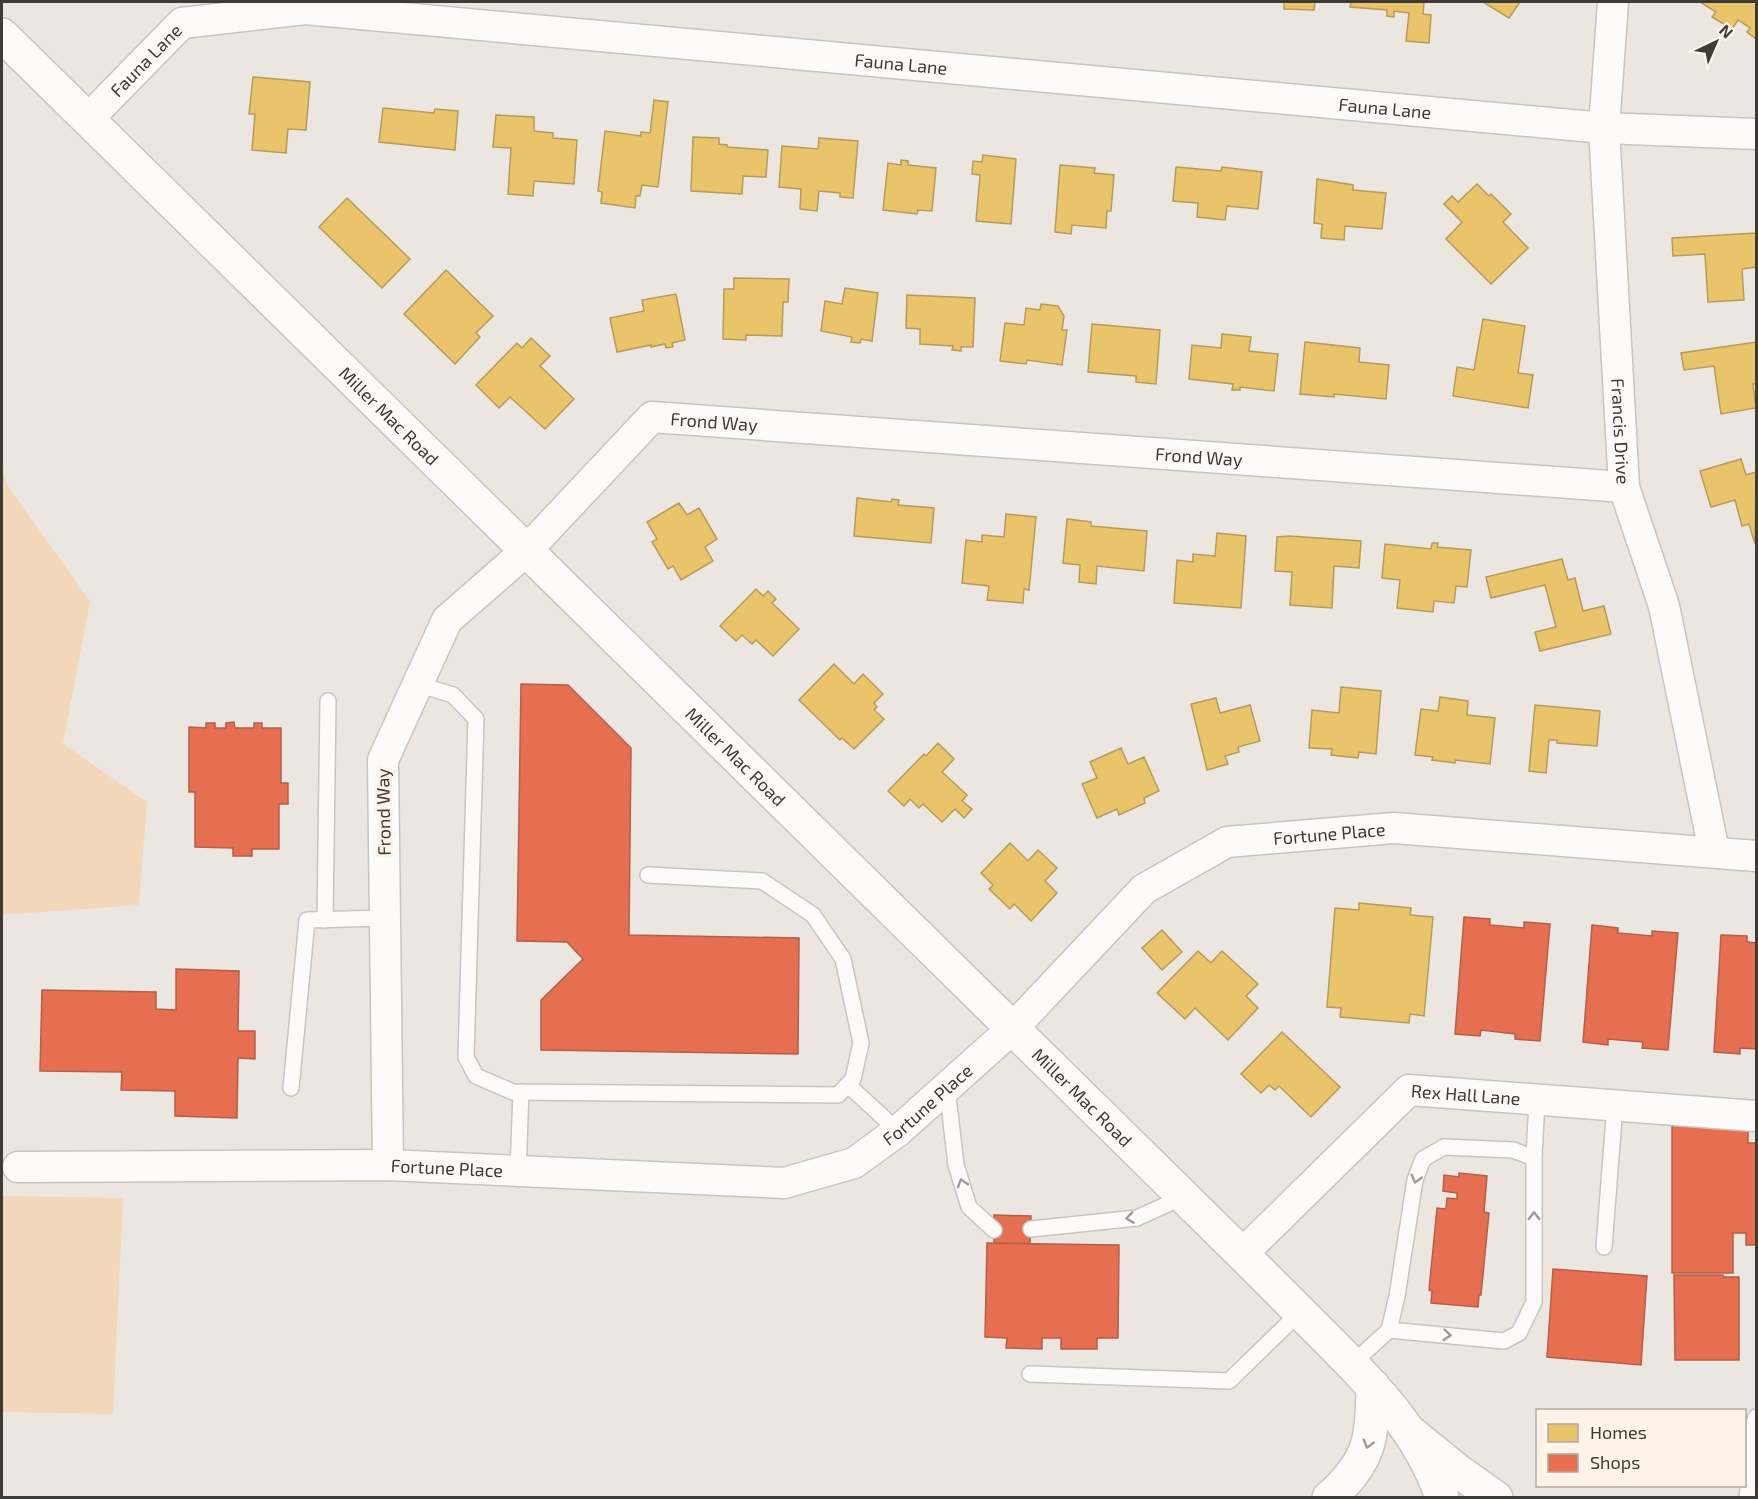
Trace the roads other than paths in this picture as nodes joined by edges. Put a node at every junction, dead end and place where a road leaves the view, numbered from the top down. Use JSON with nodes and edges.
{"nodes":[{"id":1,"x":1614,"y":2,"type":"edge"},
{"id":2,"x":2,"y":35,"type":"edge"},
{"id":3,"x":87,"y":120,"type":"junction"},
{"id":4,"x":1604,"y":128,"type":"junction"},
{"id":5,"x":1756,"y":134,"type":"edge"},
{"id":6,"x":1624,"y":487,"type":"junction"},
{"id":7,"x":526,"y":551,"type":"junction"},
{"id":8,"x":417,"y":684,"type":"junction"},
{"id":9,"x":328,"y":701,"type":"dead end"},
{"id":10,"x":1714,"y":851,"type":"junction"},
{"id":11,"x":1756,"y":856,"type":"edge"},
{"id":12,"x":648,"y":875,"type":"dead end"},
{"id":13,"x":385,"y":918,"type":"junction"},
{"id":14,"x":325,"y":920,"type":"junction"},
{"id":15,"x":1012,"y":1029,"type":"junction"},
{"id":16,"x":848,"y":1085,"type":"junction"},
{"id":17,"x":947,"y":1087,"type":"junction"},
{"id":18,"x":291,"y":1088,"type":"dead end"},
{"id":19,"x":521,"y":1092,"type":"junction"},
{"id":20,"x":1536,"y":1100,"type":"junction"},
{"id":21,"x":1615,"y":1105,"type":"junction"},
{"id":22,"x":1756,"y":1116,"type":"edge"},
{"id":23,"x":898,"y":1131,"type":"junction"},
{"id":24,"x":1534,"y":1158,"type":"junction"},
{"id":25,"x":388,"y":1165,"type":"junction"},
{"id":26,"x":18,"y":1167,"type":"dead end"},
{"id":27,"x":518,"y":1171,"type":"junction"},
{"id":28,"x":1184,"y":1197,"type":"junction"},
{"id":29,"x":1030,"y":1229,"type":"dead end"},
{"id":30,"x":994,"y":1230,"type":"dead end"},
{"id":31,"x":1604,"y":1247,"type":"dead end"},
{"id":32,"x":1242,"y":1254,"type":"junction"},
{"id":33,"x":1300,"y":1312,"type":"junction"},
{"id":34,"x":1389,"y":1330,"type":"junction"},
{"id":35,"x":1030,"y":1374,"type":"dead end"},
{"id":36,"x":1362,"y":1375,"type":"junction"},
{"id":37,"x":1756,"y":1417,"type":"edge"},
{"id":38,"x":1410,"y":1432,"type":"junction"},
{"id":39,"x":1329,"y":1497,"type":"edge"},
{"id":40,"x":1442,"y":1497,"type":"edge"},
{"id":41,"x":1496,"y":1497,"type":"edge"},
{"id":42,"x":1747,"y":1497,"type":"edge"}],
"edges":[{"from":1,"to":4,"type":"street","name":"Francis Drive"},
{"from":2,"to":3,"type":"street","name":"Miller Mac Road"},
{"from":3,"to":4,"type":"street","name":"Fauna Lane"},
{"from":3,"to":7,"type":"street","name":"Miller Mac Road"},
{"from":4,"to":5,"type":"street","name":"Fauna Lane"},
{"from":4,"to":6,"type":"street","name":"Francis Drive"},
{"from":6,"to":7,"type":"street","name":"Frond Way"},
{"from":6,"to":10,"type":"street","name":"Francis Drive"},
{"from":7,"to":8,"type":"street","name":"Frond Way"},
{"from":7,"to":15,"type":"street","name":"Miller Mac Road"},
{"from":8,"to":13,"type":"street","name":"Frond Way"},
{"from":8,"to":19,"type":"lane"},
{"from":9,"to":14,"type":"lane"},
{"from":10,"to":11,"type":"street","name":"Fortune Place"},
{"from":10,"to":15,"type":"street","name":"Fortune Place"},
{"from":12,"to":16,"type":"lane"},
{"from":13,"to":14,"type":"lane"},
{"from":13,"to":25,"type":"street","name":"Frond Way"},
{"from":14,"to":18,"type":"lane"},
{"from":15,"to":17,"type":"street","name":"Fortune Place"},
{"from":15,"to":28,"type":"street","name":"Miller Mac Road"},
{"from":16,"to":19,"type":"lane"},
{"from":16,"to":23,"type":"lane"},
{"from":17,"to":23,"type":"street","name":"Fortune Place"},
{"from":30,"to":17,"type":"lane","one_way":true},
{"from":19,"to":27,"type":"lane"},
{"from":20,"to":21,"type":"street","name":"Rex Hall Lane"},
{"from":20,"to":24,"type":"lane"},
{"from":20,"to":32,"type":"street","name":"Rex Hall Lane"},
{"from":21,"to":22,"type":"street","name":"Rex Hall Lane"},
{"from":21,"to":31,"type":"lane"},
{"from":23,"to":27,"type":"street","name":"Fortune Place"},
{"from":24,"to":34,"type":"lane","one_way":true},
{"from":34,"to":24,"type":"lane","one_way":true},
{"from":25,"to":26,"type":"street","name":"Fortune Place"},
{"from":25,"to":27,"type":"street","name":"Fortune Place"},
{"from":28,"to":29,"type":"lane","one_way":true},
{"from":28,"to":32,"type":"street","name":"Miller Mac Road"},
{"from":32,"to":33,"type":"street","name":"Miller Mac Road"},
{"from":33,"to":35,"type":"lane"},
{"from":33,"to":36,"type":"street","name":"Miller Mac Road"},
{"from":34,"to":36,"type":"lane"},
{"from":36,"to":38,"type":"street","name":"Miller Mac Road"},
{"from":36,"to":39,"type":"street","one_way":true},
{"from":37,"to":42,"type":"lane"},
{"from":38,"to":40,"type":"street","name":"Miller Mac Road"},
{"from":38,"to":41,"type":"street"}]}
